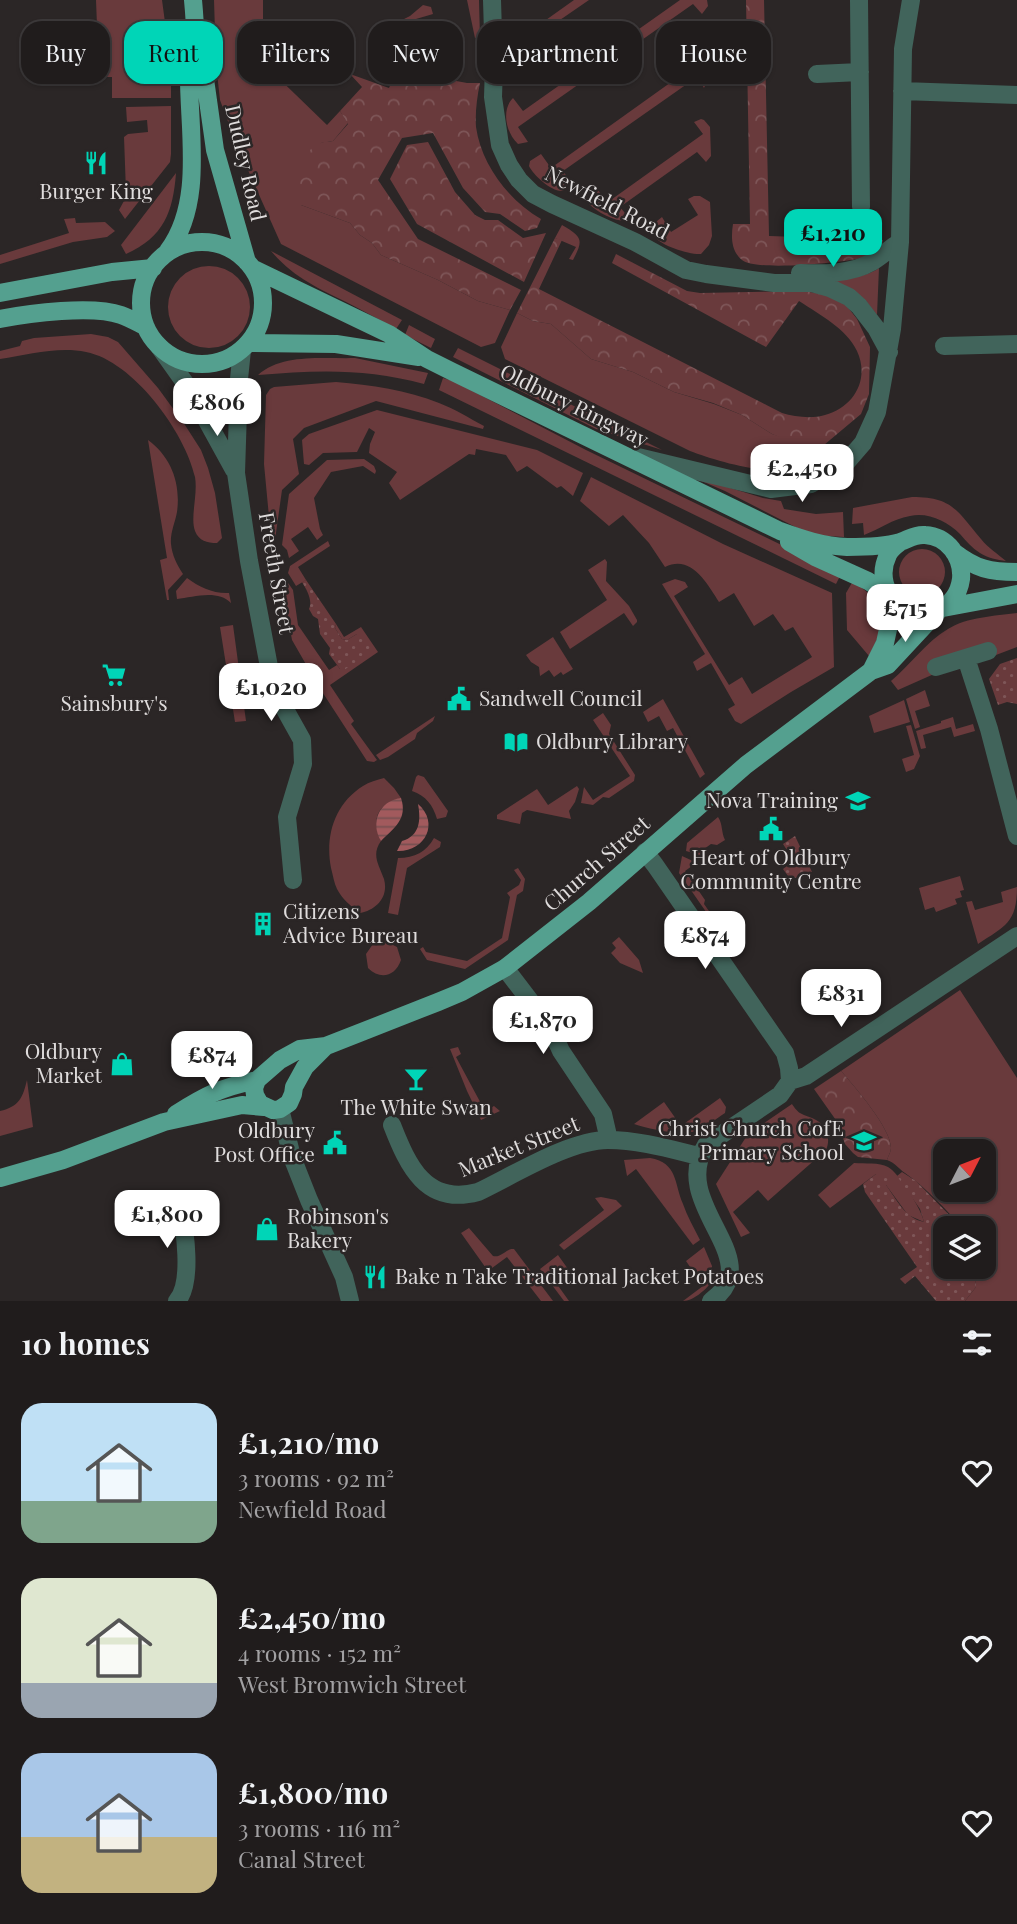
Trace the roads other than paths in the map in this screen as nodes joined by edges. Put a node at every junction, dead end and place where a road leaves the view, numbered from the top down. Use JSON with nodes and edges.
{"nodes":[{"id":1,"x":193,"y":0,"type":"edge"},
{"id":2,"x":859,"y":0,"type":"edge"},
{"id":3,"x":911,"y":0,"type":"edge"},
{"id":4,"x":494,"y":3,"type":"edge"},
{"id":5,"x":194,"y":21,"type":"edge"},
{"id":6,"x":860,"y":72,"type":"junction"},
{"id":7,"x":817,"y":75,"type":"dead end"},
{"id":8,"x":190,"y":84,"type":"edge"},
{"id":9,"x":206,"y":84,"type":"edge"},
{"id":10,"x":902,"y":92,"type":"junction"},
{"id":11,"x":1017,"y":94,"type":"edge"},
{"id":12,"x":861,"y":206,"type":"dead end"},
{"id":13,"x":900,"y":242,"type":"junction"},
{"id":14,"x":166,"y":254,"type":"junction"},
{"id":15,"x":250,"y":265,"type":"junction"},
{"id":16,"x":153,"y":268,"type":"junction"},
{"id":17,"x":724,"y":275,"type":"junction"},
{"id":18,"x":0,"y":293,"type":"edge"},
{"id":19,"x":0,"y":318,"type":"edge"},
{"id":20,"x":146,"y":327,"type":"junction"},
{"id":21,"x":1017,"y":344,"type":"edge"},
{"id":22,"x":158,"y":345,"type":"junction"},
{"id":23,"x":245,"y":346,"type":"junction"},
{"id":24,"x":944,"y":346,"type":"dead end"},
{"id":25,"x":888,"y":352,"type":"junction"},
{"id":26,"x":427,"y":359,"type":"junction"},
{"id":27,"x":614,"y":452,"type":"junction"},
{"id":28,"x":236,"y":473,"type":"junction"},
{"id":29,"x":701,"y":494,"type":"junction"},
{"id":30,"x":899,"y":543,"type":"junction"},
{"id":31,"x":954,"y":552,"type":"junction"},
{"id":32,"x":1017,"y":572,"type":"edge"},
{"id":33,"x":1017,"y":594,"type":"edge"},
{"id":34,"x":891,"y":598,"type":"junction"},
{"id":35,"x":942,"y":609,"type":"junction"},
{"id":36,"x":988,"y":651,"type":"dead end"},
{"id":37,"x":966,"y":658,"type":"junction"},
{"id":38,"x":936,"y":667,"type":"dead end"},
{"id":39,"x":871,"y":671,"type":"junction"},
{"id":40,"x":1017,"y":836,"type":"edge"},
{"id":41,"x":645,"y":852,"type":"junction"},
{"id":42,"x":293,"y":880,"type":"dead end"},
{"id":43,"x":1017,"y":936,"type":"edge"},
{"id":44,"x":505,"y":968,"type":"junction"},
{"id":45,"x":326,"y":1046,"type":"junction"},
{"id":46,"x":263,"y":1075,"type":"junction"},
{"id":47,"x":790,"y":1081,"type":"junction"},
{"id":48,"x":294,"y":1087,"type":"junction"},
{"id":49,"x":272,"y":1108,"type":"junction"},
{"id":50,"x":164,"y":1122,"type":"junction"},
{"id":51,"x":392,"y":1125,"type":"dead end"},
{"id":52,"x":609,"y":1135,"type":"junction"},
{"id":53,"x":699,"y":1156,"type":"junction"},
{"id":54,"x":0,"y":1178,"type":"edge"},
{"id":55,"x":180,"y":1207,"type":"dead end"},
{"id":56,"x":177,"y":1301,"type":"edge"},
{"id":57,"x":350,"y":1301,"type":"edge"},
{"id":58,"x":711,"y":1301,"type":"edge"}],
"edges":[{"from":1,"to":5,"type":"main road","name":"Dudley Road"},
{"from":2,"to":6,"type":"street"},
{"from":3,"to":10,"type":"street"},
{"from":4,"to":17,"type":"street","name":"Newfield Road"},
{"from":6,"to":7,"type":"street"},
{"from":6,"to":12,"type":"street"},
{"from":8,"to":14,"type":"main road","name":"Dudley Road"},
{"from":9,"to":15,"type":"main road","name":"Dudley Road"},
{"from":10,"to":11,"type":"street"},
{"from":10,"to":13,"type":"street"},
{"from":13,"to":17,"type":"street","name":"Newfield Road"},
{"from":13,"to":25,"type":"street"},
{"from":14,"to":15,"type":"main road","name":"Oldbury Ringway"},
{"from":14,"to":16,"type":"main road","name":"Oldbury Ringway"},
{"from":15,"to":23,"type":"main road"},
{"from":15,"to":26,"type":"main road","name":"Oldbury Ringway"},
{"from":16,"to":18,"type":"main road"},
{"from":16,"to":20,"type":"main road","name":"Oldbury Ringway"},
{"from":17,"to":25,"type":"street","name":"Newfield Road"},
{"from":19,"to":20,"type":"main road"},
{"from":20,"to":22,"type":"main road","name":"Oldbury Ringway"},
{"from":21,"to":24,"type":"street"},
{"from":22,"to":23,"type":"main road","name":"Oldbury Ringway"},
{"from":22,"to":28,"type":"street","name":"Freeth Street"},
{"from":23,"to":26,"type":"main road","name":"Oldbury Ringway"},
{"from":23,"to":28,"type":"street","name":"Freeth Street"},
{"from":25,"to":27,"type":"street"},
{"from":26,"to":27,"type":"main road","name":"Oldbury Ringway"},
{"from":27,"to":29,"type":"main road","name":"Oldbury Ringway"},
{"from":28,"to":42,"type":"street","name":"Freeth Street"},
{"from":29,"to":30,"type":"main road","name":"Oldbury Ringway"},
{"from":29,"to":34,"type":"main road","name":"Oldbury Ringway"},
{"from":30,"to":31,"type":"main road","name":"Oldbury Ringway"},
{"from":30,"to":34,"type":"main road"},
{"from":31,"to":32,"type":"main road","name":"Oldbury Ringway"},
{"from":31,"to":35,"type":"main road"},
{"from":33,"to":35,"type":"main road","name":"Oldbury Ringway"},
{"from":34,"to":35,"type":"main road","name":"Oldbury Ringway"},
{"from":34,"to":39,"type":"main road","name":"Church Street"},
{"from":35,"to":39,"type":"main road","name":"Church Street"},
{"from":36,"to":37,"type":"street"},
{"from":37,"to":38,"type":"street"},
{"from":37,"to":40,"type":"street"},
{"from":39,"to":41,"type":"main road","name":"Church Street"},
{"from":41,"to":44,"type":"main road","name":"Church Street"},
{"from":41,"to":47,"type":"street"},
{"from":43,"to":47,"type":"street"},
{"from":44,"to":45,"type":"main road","name":"Church Street"},
{"from":44,"to":52,"type":"street"},
{"from":45,"to":46,"type":"main road","name":"Church Street"},
{"from":45,"to":48,"type":"main road","name":"Church Street"},
{"from":46,"to":48,"type":"main road"},
{"from":46,"to":49,"type":"main road"},
{"from":46,"to":50,"type":"main road"},
{"from":47,"to":53,"type":"street"},
{"from":48,"to":49,"type":"main road","name":"Church Street"},
{"from":49,"to":50,"type":"main road"},
{"from":49,"to":57,"type":"street"},
{"from":50,"to":54,"type":"main road"},
{"from":51,"to":52,"type":"street","name":"Market Street"},
{"from":52,"to":53,"type":"street","name":"Market Street"},
{"from":53,"to":58,"type":"street"},
{"from":55,"to":56,"type":"street"}]}
